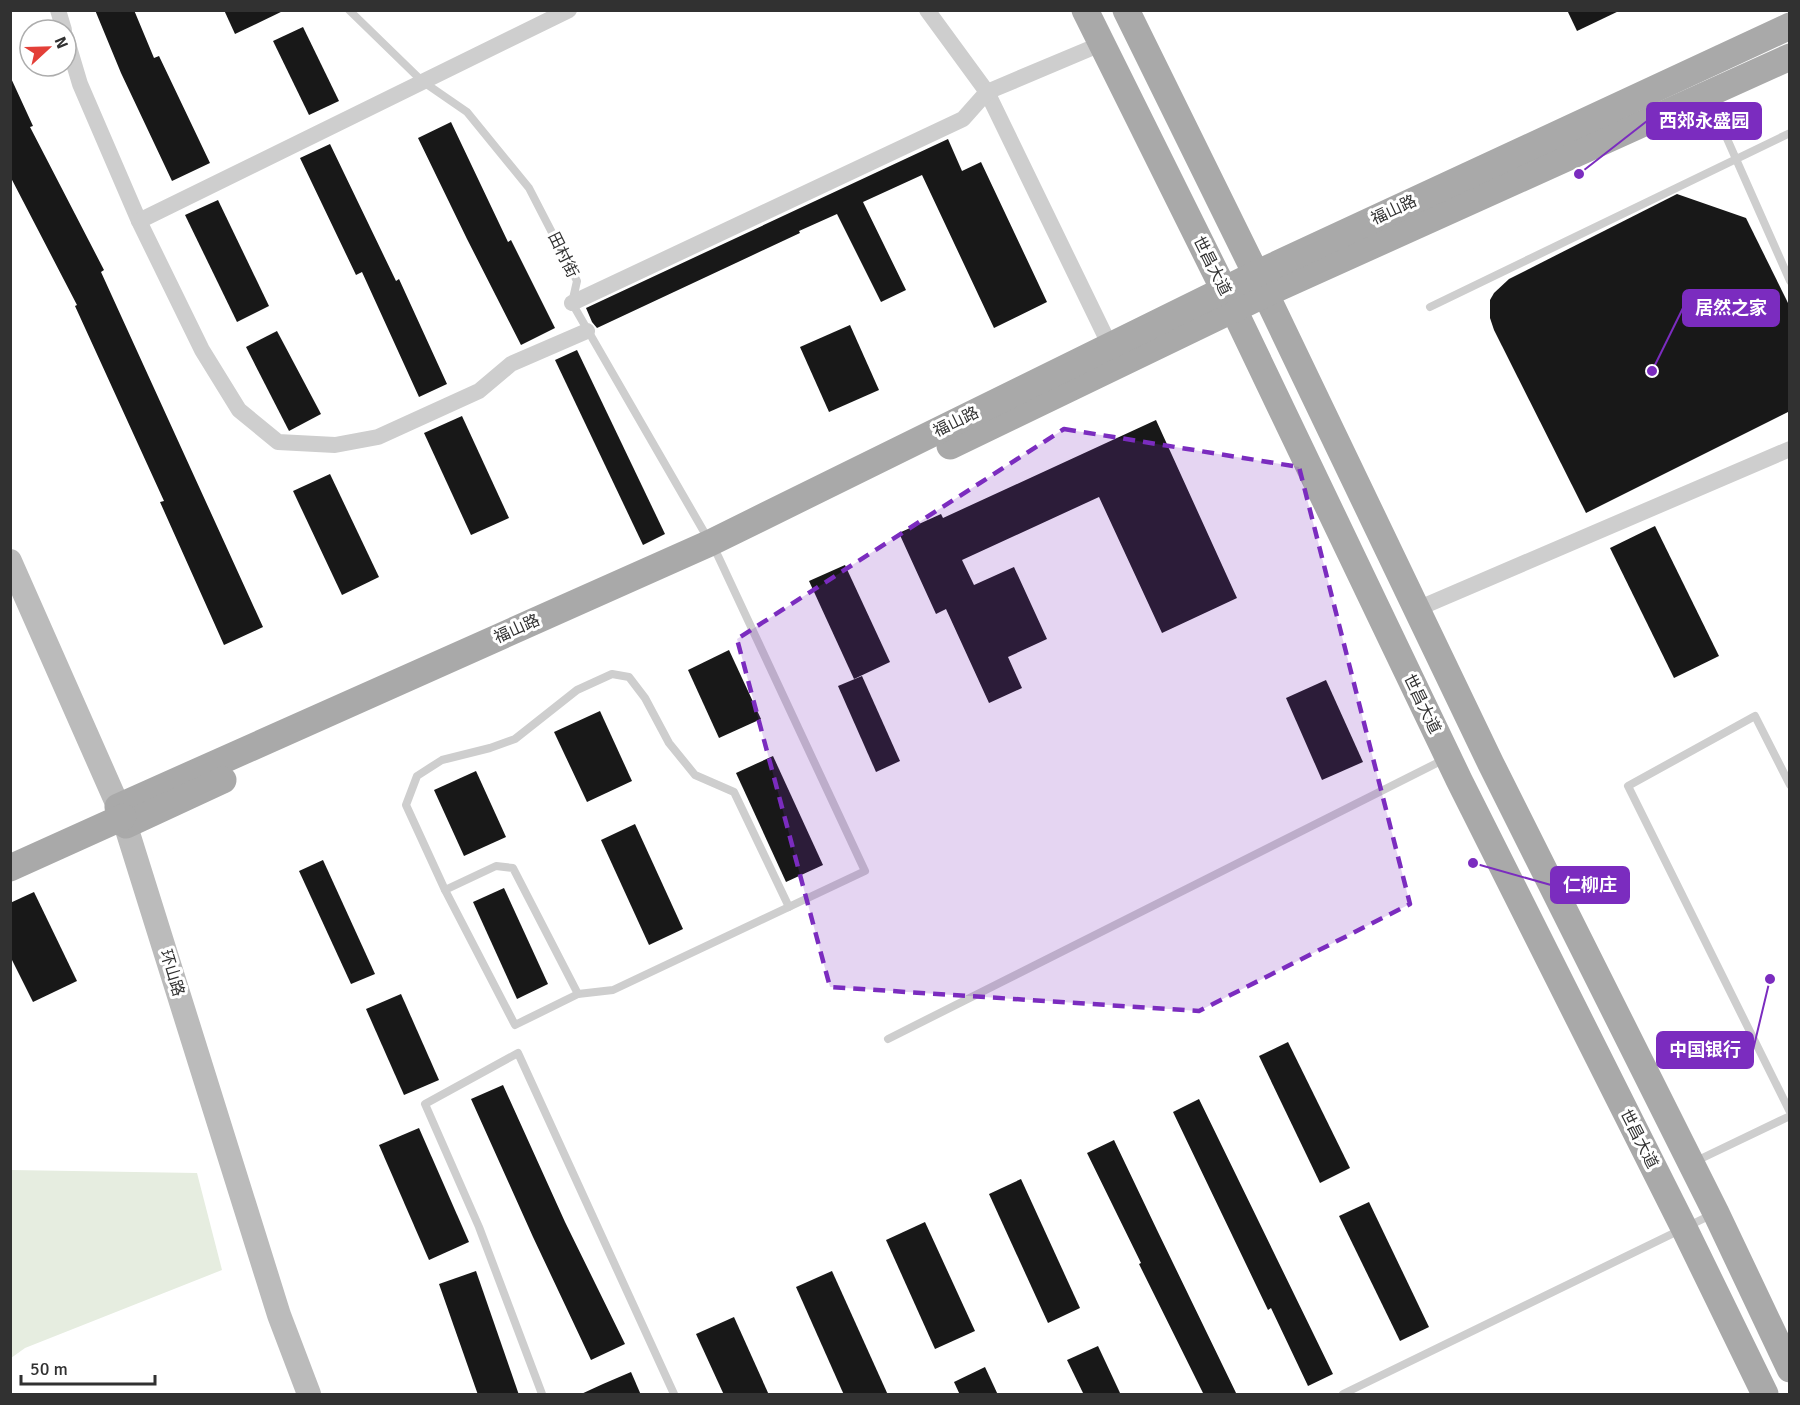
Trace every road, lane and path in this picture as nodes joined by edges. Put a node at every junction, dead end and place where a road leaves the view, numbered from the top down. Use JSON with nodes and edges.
{"nodes":[{"id":1,"x":349,"y":10,"type":"edge"},
{"id":2,"x":569,"y":10,"type":"edge"},
{"id":3,"x":927,"y":10,"type":"edge"},
{"id":4,"x":1085,"y":10,"type":"edge"},
{"id":5,"x":1126,"y":10,"type":"edge"},
{"id":6,"x":1790,"y":26,"type":"edge"},
{"id":7,"x":1101,"y":44,"type":"junction"},
{"id":8,"x":1790,"y":57,"type":"edge"},
{"id":9,"x":78,"y":77,"type":"edge"},
{"id":10,"x":422,"y":81,"type":"junction"},
{"id":11,"x":1702,"y":82,"type":"junction"},
{"id":12,"x":987,"y":92,"type":"junction"},
{"id":13,"x":1790,"y":133,"type":"edge"},
{"id":14,"x":1736,"y":159,"type":"junction"},
{"id":15,"x":139,"y":221,"type":"junction"},
{"id":16,"x":1790,"y":281,"type":"edge"},
{"id":17,"x":1261,"y":284,"type":"junction"},
{"id":18,"x":1229,"y":300,"type":"junction"},
{"id":19,"x":572,"y":303,"type":"junction"},
{"id":20,"x":1430,"y":307,"type":"dead end"},
{"id":21,"x":586,"y":331,"type":"junction"},
{"id":22,"x":1115,"y":355,"type":"junction"},
{"id":23,"x":1790,"y":449,"type":"edge"},
{"id":24,"x":714,"y":549,"type":"junction"},
{"id":25,"x":10,"y":561,"type":"edge"},
{"id":26,"x":1417,"y":609,"type":"junction"},
{"id":27,"x":1448,"y":757,"type":"junction"},
{"id":28,"x":1790,"y":785,"type":"edge"},
{"id":29,"x":122,"y":816,"type":"junction"},
{"id":30,"x":10,"y":868,"type":"edge"},
{"id":31,"x":445,"y":890,"type":"junction"},
{"id":32,"x":789,"y":907,"type":"junction"},
{"id":33,"x":578,"y":993,"type":"junction"},
{"id":34,"x":888,"y":1039,"type":"dead end"},
{"id":35,"x":1790,"y":1112,"type":"edge"},
{"id":36,"x":1790,"y":1116,"type":"edge"},
{"id":37,"x":1691,"y":1164,"type":"junction"},
{"id":38,"x":1716,"y":1213,"type":"junction"},
{"id":39,"x":1684,"y":1228,"type":"junction"},
{"id":40,"x":1790,"y":1368,"type":"edge"},
{"id":41,"x":309,"y":1395,"type":"edge"},
{"id":42,"x":542,"y":1395,"type":"edge"},
{"id":43,"x":674,"y":1395,"type":"edge"},
{"id":44,"x":1344,"y":1395,"type":"edge"},
{"id":45,"x":1765,"y":1395,"type":"edge"}],
"edges":[{"from":1,"to":10,"type":"lane","name":"田村街"},
{"from":2,"to":10,"type":"street"},
{"from":3,"to":12,"type":"street"},
{"from":4,"to":7,"type":"main road","name":"世昌大道"},
{"from":5,"to":17,"type":"main road"},
{"from":6,"to":11,"type":"main road"},
{"from":7,"to":12,"type":"street"},
{"from":7,"to":18,"type":"main road","name":"世昌大道"},
{"from":8,"to":11,"type":"main road"},
{"from":9,"to":15,"type":"street"},
{"from":10,"to":15,"type":"street"},
{"from":10,"to":19,"type":"lane","name":"田村街"},
{"from":11,"to":14,"type":"lane"},
{"from":11,"to":17,"type":"main road"},
{"from":12,"to":19,"type":"street"},
{"from":12,"to":22,"type":"street"},
{"from":13,"to":14,"type":"lane"},
{"from":14,"to":16,"type":"lane"},
{"from":14,"to":20,"type":"lane"},
{"from":15,"to":21,"type":"street"},
{"from":17,"to":18,"type":"main road"},
{"from":17,"to":26,"type":"main road"},
{"from":18,"to":22,"type":"main road"},
{"from":18,"to":27,"type":"main road","name":"世昌大道"},
{"from":19,"to":21,"type":"lane","name":"田村街"},
{"from":21,"to":24,"type":"lane","name":"田村街"},
{"from":22,"to":24,"type":"main road"},
{"from":23,"to":26,"type":"street"},
{"from":24,"to":29,"type":"main road"},
{"from":24,"to":32,"type":"lane","name":"田村街"},
{"from":25,"to":29,"type":"main road","name":"环山路"},
{"from":26,"to":37,"type":"main road"},
{"from":27,"to":34,"type":"lane"},
{"from":27,"to":39,"type":"main road","name":"世昌大道"},
{"from":28,"to":35,"type":"lane"},
{"from":29,"to":30,"type":"main road"},
{"from":29,"to":41,"type":"main road","name":"环山路"},
{"from":31,"to":32,"type":"lane"},
{"from":31,"to":33,"type":"lane"},
{"from":31,"to":33,"type":"lane"},
{"from":32,"to":33,"type":"lane"},
{"from":36,"to":37,"type":"lane"},
{"from":37,"to":38,"type":"main road"},
{"from":38,"to":39,"type":"lane"},
{"from":38,"to":40,"type":"main road"},
{"from":39,"to":44,"type":"lane"},
{"from":39,"to":45,"type":"main road","name":"世昌大道"},
{"from":42,"to":43,"type":"lane"}]}
